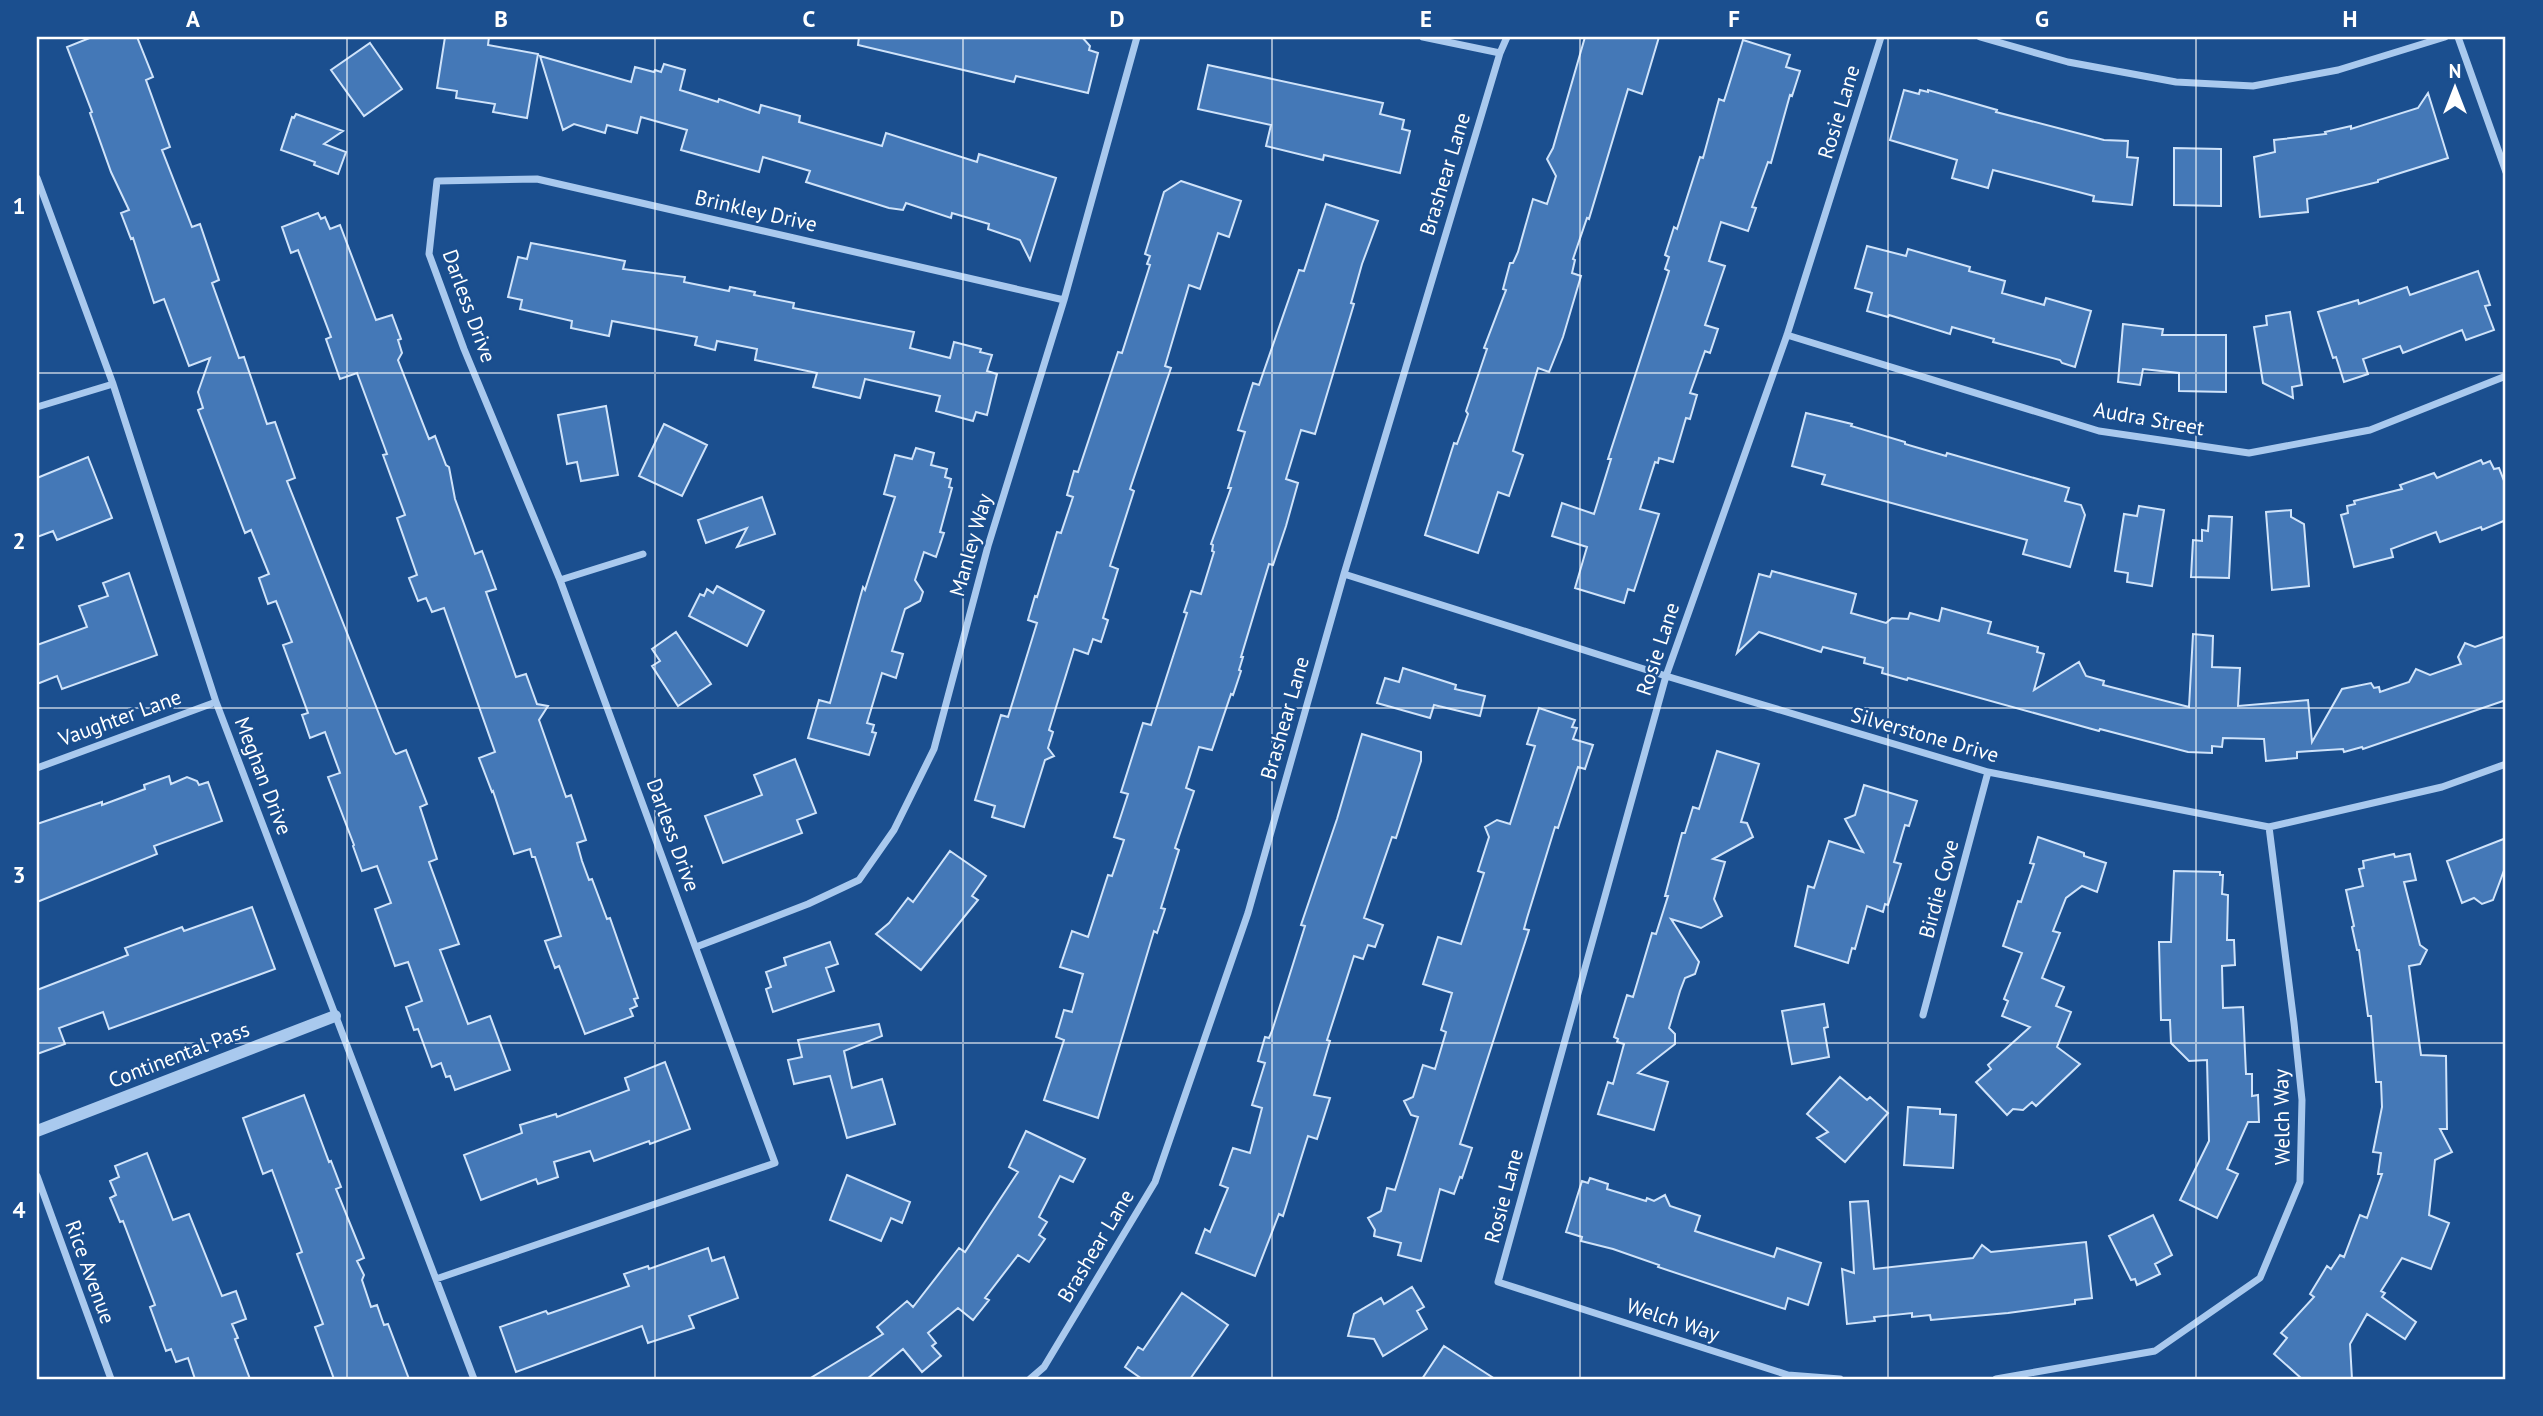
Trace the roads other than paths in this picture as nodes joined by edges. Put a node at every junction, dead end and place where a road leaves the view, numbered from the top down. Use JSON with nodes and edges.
{"nodes":[{"id":1,"x":1137,"y":37,"type":"edge"},
{"id":2,"x":1423,"y":37,"type":"edge"},
{"id":3,"x":1507,"y":37,"type":"edge"},
{"id":4,"x":1881,"y":37,"type":"edge"},
{"id":5,"x":1980,"y":37,"type":"edge"},
{"id":6,"x":2445,"y":37,"type":"edge"},
{"id":7,"x":2458,"y":37,"type":"edge"},
{"id":8,"x":1500,"y":53,"type":"junction"},
{"id":9,"x":2506,"y":172,"type":"edge"},
{"id":10,"x":37,"y":178,"type":"edge"},
{"id":11,"x":437,"y":181,"type":"joint"},
{"id":12,"x":1065,"y":300,"type":"junction"},
{"id":13,"x":1787,"y":335,"type":"junction"},
{"id":14,"x":2506,"y":376,"type":"edge"},
{"id":15,"x":113,"y":384,"type":"junction"},
{"id":16,"x":37,"y":407,"type":"edge"},
{"id":17,"x":643,"y":554,"type":"dead end"},
{"id":18,"x":1345,"y":574,"type":"junction"},
{"id":19,"x":560,"y":580,"type":"junction"},
{"id":20,"x":1666,"y":676,"type":"junction"},
{"id":21,"x":216,"y":702,"type":"junction"},
{"id":22,"x":2506,"y":764,"type":"edge"},
{"id":23,"x":37,"y":768,"type":"edge"},
{"id":24,"x":1988,"y":772,"type":"junction"},
{"id":25,"x":2269,"y":827,"type":"junction"},
{"id":26,"x":696,"y":947,"type":"junction"},
{"id":27,"x":1923,"y":1015,"type":"dead end"},
{"id":28,"x":335,"y":1016,"type":"junction"},
{"id":29,"x":37,"y":1131,"type":"edge"},
{"id":30,"x":37,"y":1176,"type":"edge"},
{"id":31,"x":436,"y":1279,"type":"junction"},
{"id":32,"x":1498,"y":1282,"type":"joint"},
{"id":33,"x":111,"y":1379,"type":"edge"},
{"id":34,"x":474,"y":1379,"type":"edge"},
{"id":35,"x":1030,"y":1379,"type":"edge"},
{"id":36,"x":1840,"y":1379,"type":"edge"},
{"id":37,"x":1996,"y":1379,"type":"edge"}],
"edges":[{"from":1,"to":12,"type":"street","name":"Manley Way"},
{"from":2,"to":8,"type":"street"},
{"from":3,"to":8,"type":"street","name":"Brashear Lane"},
{"from":4,"to":13,"type":"street","name":"Rosie Lane"},
{"from":5,"to":6,"type":"street"},
{"from":7,"to":9,"type":"street"},
{"from":8,"to":18,"type":"street","name":"Brashear Lane"},
{"from":10,"to":15,"type":"street","name":"Meghan Drive"},
{"from":11,"to":12,"type":"street","name":"Brinkley Drive"},
{"from":11,"to":19,"type":"street","name":"Darless Drive"},
{"from":12,"to":26,"type":"street","name":"Manley Way"},
{"from":13,"to":14,"type":"street","name":"Audra Street"},
{"from":13,"to":20,"type":"street","name":"Rosie Lane"},
{"from":15,"to":16,"type":"street"},
{"from":15,"to":21,"type":"street","name":"Meghan Drive"},
{"from":17,"to":19,"type":"street"},
{"from":18,"to":20,"type":"street","name":"Silverstone Drive"},
{"from":18,"to":35,"type":"street","name":"Brashear Lane"},
{"from":19,"to":26,"type":"street","name":"Darless Drive"},
{"from":20,"to":24,"type":"street","name":"Silverstone Drive"},
{"from":20,"to":32,"type":"street","name":"Rosie Lane"},
{"from":21,"to":23,"type":"street","name":"Vaughter Lane"},
{"from":21,"to":28,"type":"street","name":"Meghan Drive"},
{"from":22,"to":25,"type":"street","name":"Silverstone Drive"},
{"from":24,"to":25,"type":"street","name":"Silverstone Drive"},
{"from":24,"to":27,"type":"street","name":"Birdie Cove"},
{"from":25,"to":37,"type":"street","name":"Welch Way"},
{"from":26,"to":31,"type":"street","name":"Darless Drive"},
{"from":28,"to":29,"type":"street","name":"Continental Pass"},
{"from":28,"to":31,"type":"street","name":"Meghan Drive"},
{"from":30,"to":33,"type":"street","name":"Rice Avenue"},
{"from":31,"to":34,"type":"street","name":"Meghan Drive"},
{"from":32,"to":36,"type":"street","name":"Welch Way"}]}
